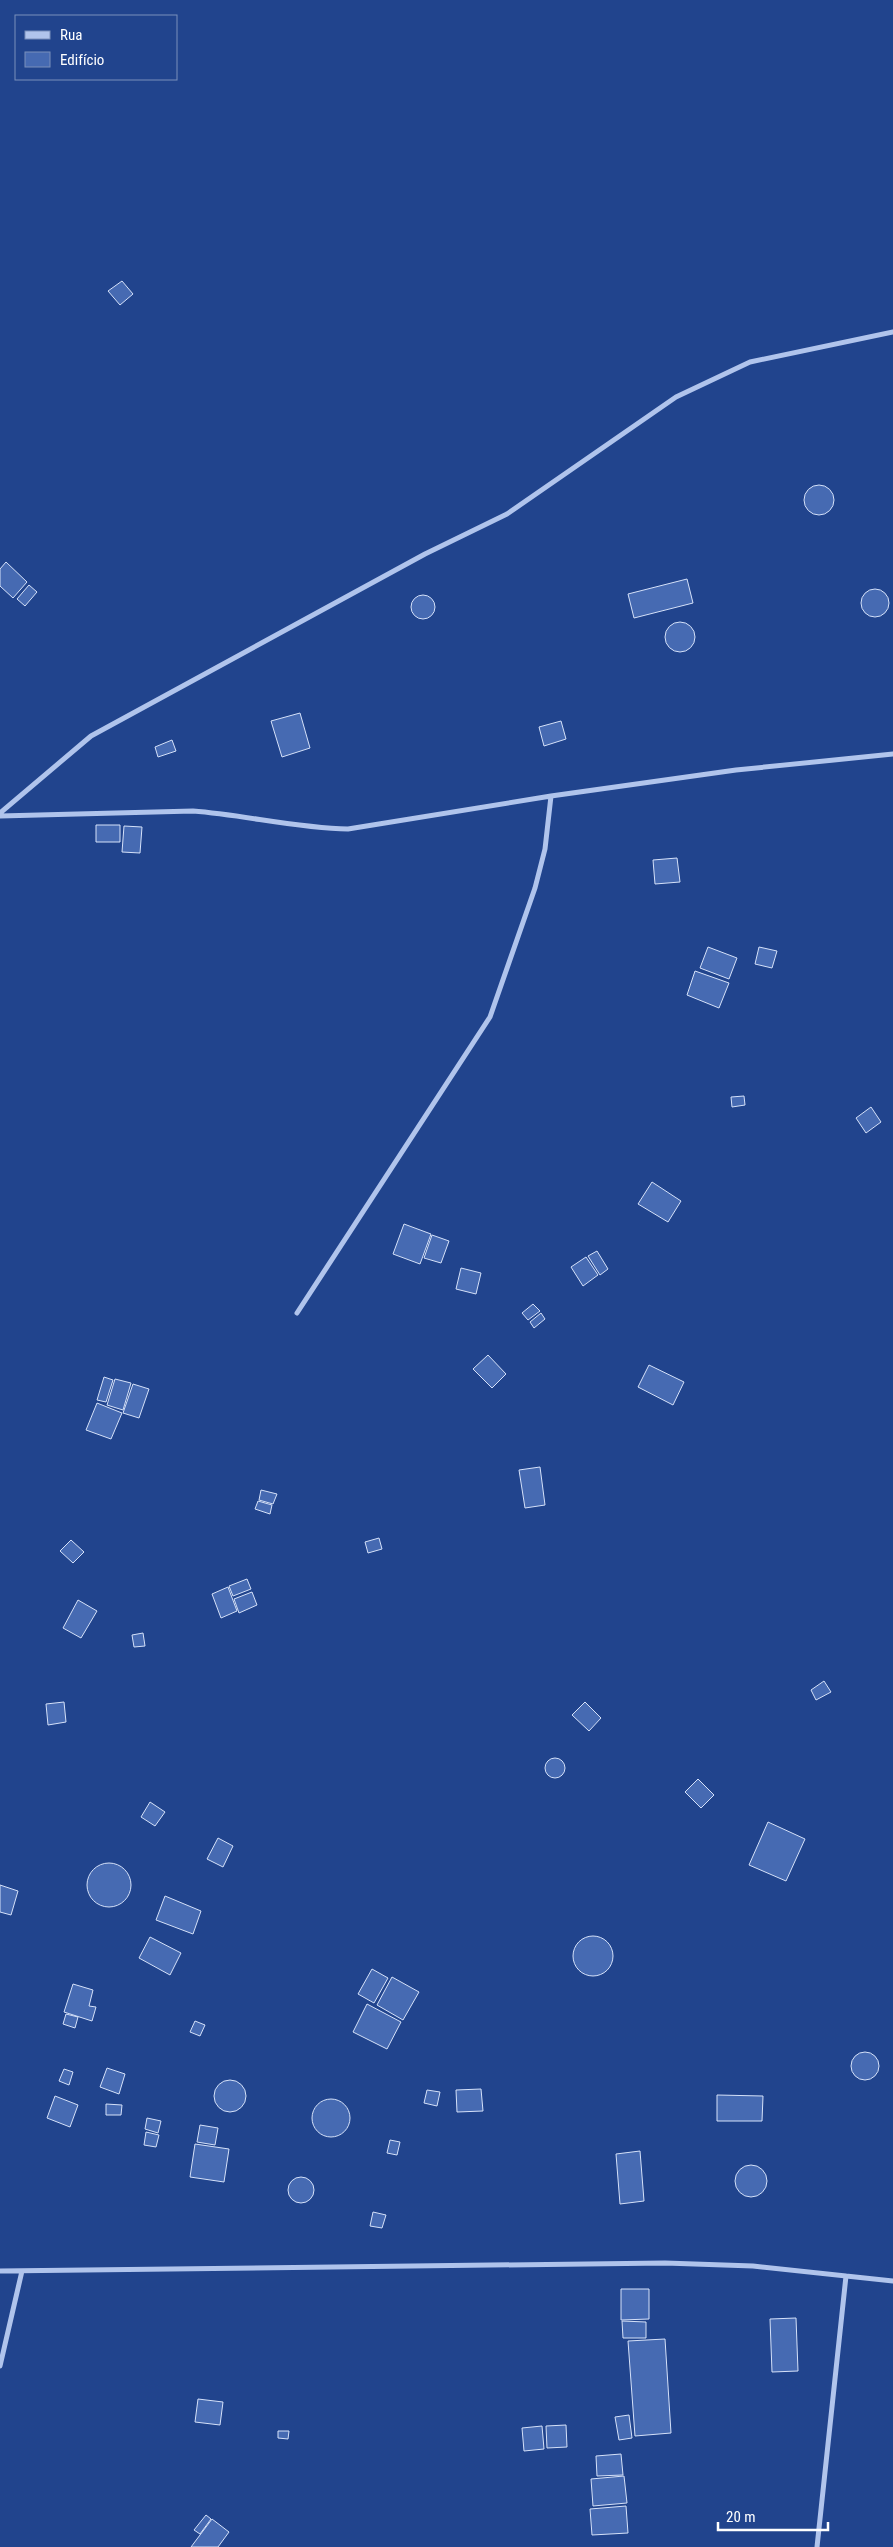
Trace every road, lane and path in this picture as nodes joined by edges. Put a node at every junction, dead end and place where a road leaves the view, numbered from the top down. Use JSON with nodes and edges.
{"nodes":[{"id":1,"x":893,"y":332,"type":"edge"},
{"id":2,"x":893,"y":754,"type":"edge"},
{"id":3,"x":551,"y":796,"type":"junction"},
{"id":4,"x":0,"y":814,"type":"edge"},
{"id":5,"x":297,"y":1313,"type":"dead end"},
{"id":6,"x":0,"y":2271,"type":"edge"},
{"id":7,"x":22,"y":2271,"type":"junction"},
{"id":8,"x":846,"y":2276,"type":"junction"},
{"id":9,"x":893,"y":2281,"type":"edge"},
{"id":10,"x":0,"y":2366,"type":"edge"},
{"id":11,"x":816,"y":2547,"type":"edge"}],
"edges":[{"from":1,"to":4,"type":"street"},
{"from":2,"to":3,"type":"street"},
{"from":3,"to":4,"type":"street"},
{"from":3,"to":5,"type":"street"},
{"from":6,"to":7,"type":"street"},
{"from":7,"to":8,"type":"street"},
{"from":7,"to":10,"type":"street"},
{"from":8,"to":9,"type":"street"},
{"from":8,"to":11,"type":"street"}]}
